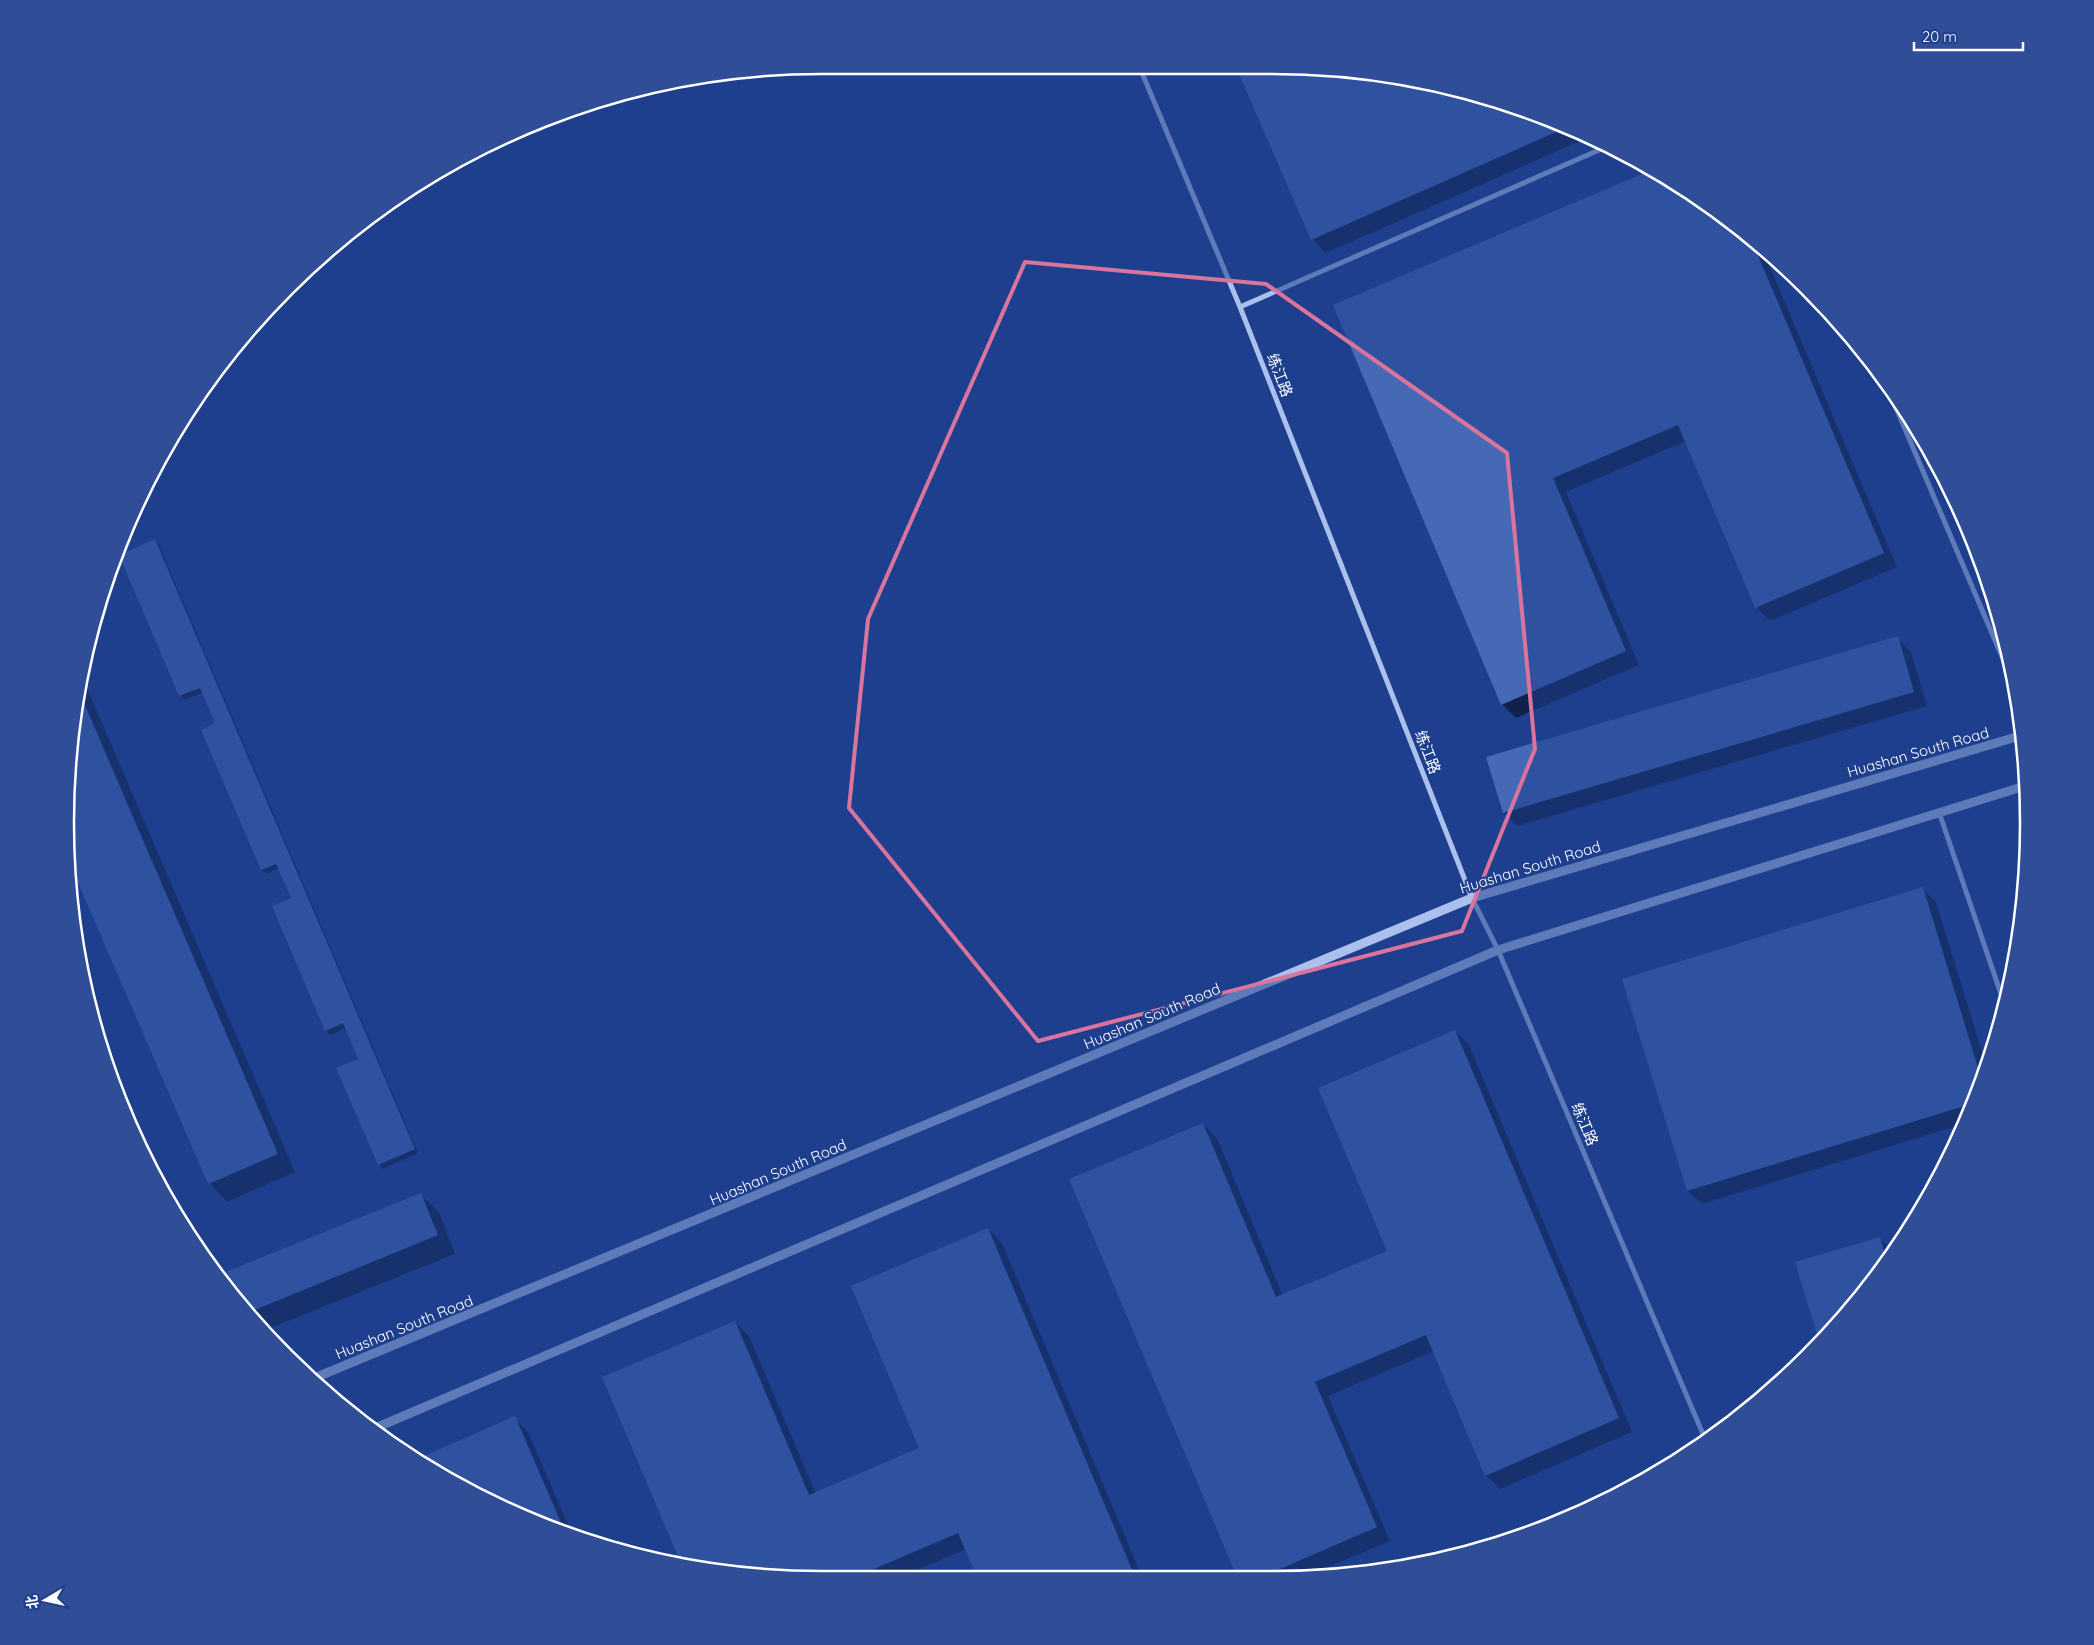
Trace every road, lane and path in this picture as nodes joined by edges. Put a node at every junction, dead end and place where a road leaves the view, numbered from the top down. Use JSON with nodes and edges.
{"nodes":[{"id":1,"x":1143,"y":74,"type":"edge"},
{"id":2,"x":1599,"y":149,"type":"edge"},
{"id":3,"x":1240,"y":307,"type":"junction"},
{"id":4,"x":1899,"y":415,"type":"edge"},
{"id":5,"x":2001,"y":654,"type":"edge"},
{"id":6,"x":2015,"y":737,"type":"edge"},
{"id":7,"x":2019,"y":787,"type":"edge"},
{"id":8,"x":1939,"y":812,"type":"junction"},
{"id":9,"x":1472,"y":898,"type":"junction"},
{"id":10,"x":1498,"y":950,"type":"junction"},
{"id":11,"x":2000,"y":993,"type":"edge"},
{"id":12,"x":319,"y":1376,"type":"edge"},
{"id":13,"x":380,"y":1426,"type":"edge"},
{"id":14,"x":1703,"y":1434,"type":"edge"}],
"edges":[{"from":1,"to":3,"type":"street","name":"练江路"},
{"from":2,"to":3,"type":"street"},
{"from":3,"to":9,"type":"street","name":"练江路"},
{"from":4,"to":5,"type":"street"},
{"from":6,"to":9,"type":"street","name":"Huashan South Road"},
{"from":7,"to":8,"type":"street"},
{"from":8,"to":10,"type":"street"},
{"from":8,"to":11,"type":"street"},
{"from":9,"to":10,"type":"street","name":"练江路"},
{"from":9,"to":12,"type":"street","name":"Huashan South Road"},
{"from":10,"to":13,"type":"street"},
{"from":10,"to":14,"type":"street","name":"练江路"}]}
